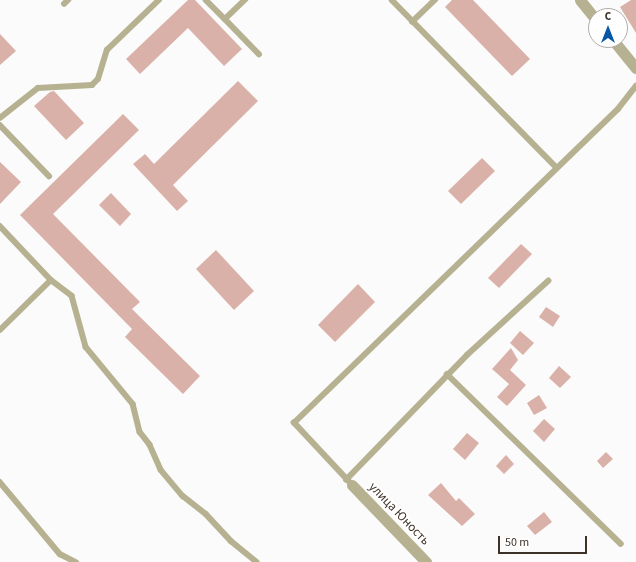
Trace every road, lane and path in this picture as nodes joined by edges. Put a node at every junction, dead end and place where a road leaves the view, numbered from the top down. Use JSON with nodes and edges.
{"nodes":[{"id":1,"x":159,"y":0,"type":"edge"},
{"id":2,"x":206,"y":0,"type":"edge"},
{"id":3,"x":245,"y":0,"type":"edge"},
{"id":4,"x":392,"y":0,"type":"edge"},
{"id":5,"x":435,"y":0,"type":"edge"},
{"id":6,"x":580,"y":0,"type":"edge"},
{"id":7,"x":588,"y":10,"type":"edge"},
{"id":8,"x":225,"y":19,"type":"junction"},
{"id":9,"x":412,"y":22,"type":"junction"},
{"id":10,"x":620,"y":48,"type":"edge"},
{"id":11,"x":259,"y":54,"type":"dead end"},
{"id":12,"x":636,"y":68,"type":"edge"},
{"id":13,"x":636,"y":86,"type":"edge"},
{"id":14,"x":0,"y":118,"type":"edge"},
{"id":15,"x":0,"y":126,"type":"edge"},
{"id":16,"x":557,"y":168,"type":"junction"},
{"id":17,"x":50,"y":176,"type":"dead end"},
{"id":18,"x":0,"y":226,"type":"edge"},
{"id":19,"x":52,"y":280,"type":"junction"},
{"id":20,"x":548,"y":281,"type":"dead end"},
{"id":21,"x":0,"y":330,"type":"edge"},
{"id":22,"x":448,"y":374,"type":"junction"},
{"id":23,"x":0,"y":482,"type":"edge"},
{"id":24,"x":349,"y":482,"type":"junction"},
{"id":25,"x":621,"y":544,"type":"dead end"},
{"id":26,"x":76,"y":562,"type":"edge"},
{"id":27,"x":257,"y":562,"type":"edge"},
{"id":28,"x":426,"y":562,"type":"edge"}],
"edges":[{"from":1,"to":14,"type":"lane"},
{"from":2,"to":8,"type":"lane"},
{"from":3,"to":8,"type":"lane"},
{"from":4,"to":9,"type":"lane"},
{"from":5,"to":9,"type":"lane"},
{"from":6,"to":7,"type":"street"},
{"from":8,"to":11,"type":"lane"},
{"from":9,"to":16,"type":"lane"},
{"from":10,"to":12,"type":"street"},
{"from":13,"to":16,"type":"lane"},
{"from":15,"to":17,"type":"lane"},
{"from":16,"to":24,"type":"lane"},
{"from":18,"to":19,"type":"lane"},
{"from":19,"to":21,"type":"lane"},
{"from":19,"to":27,"type":"lane"},
{"from":20,"to":22,"type":"lane"},
{"from":22,"to":24,"type":"lane"},
{"from":22,"to":25,"type":"lane"},
{"from":23,"to":26,"type":"lane"},
{"from":24,"to":28,"type":"street","name":"улица Юность"}]}
